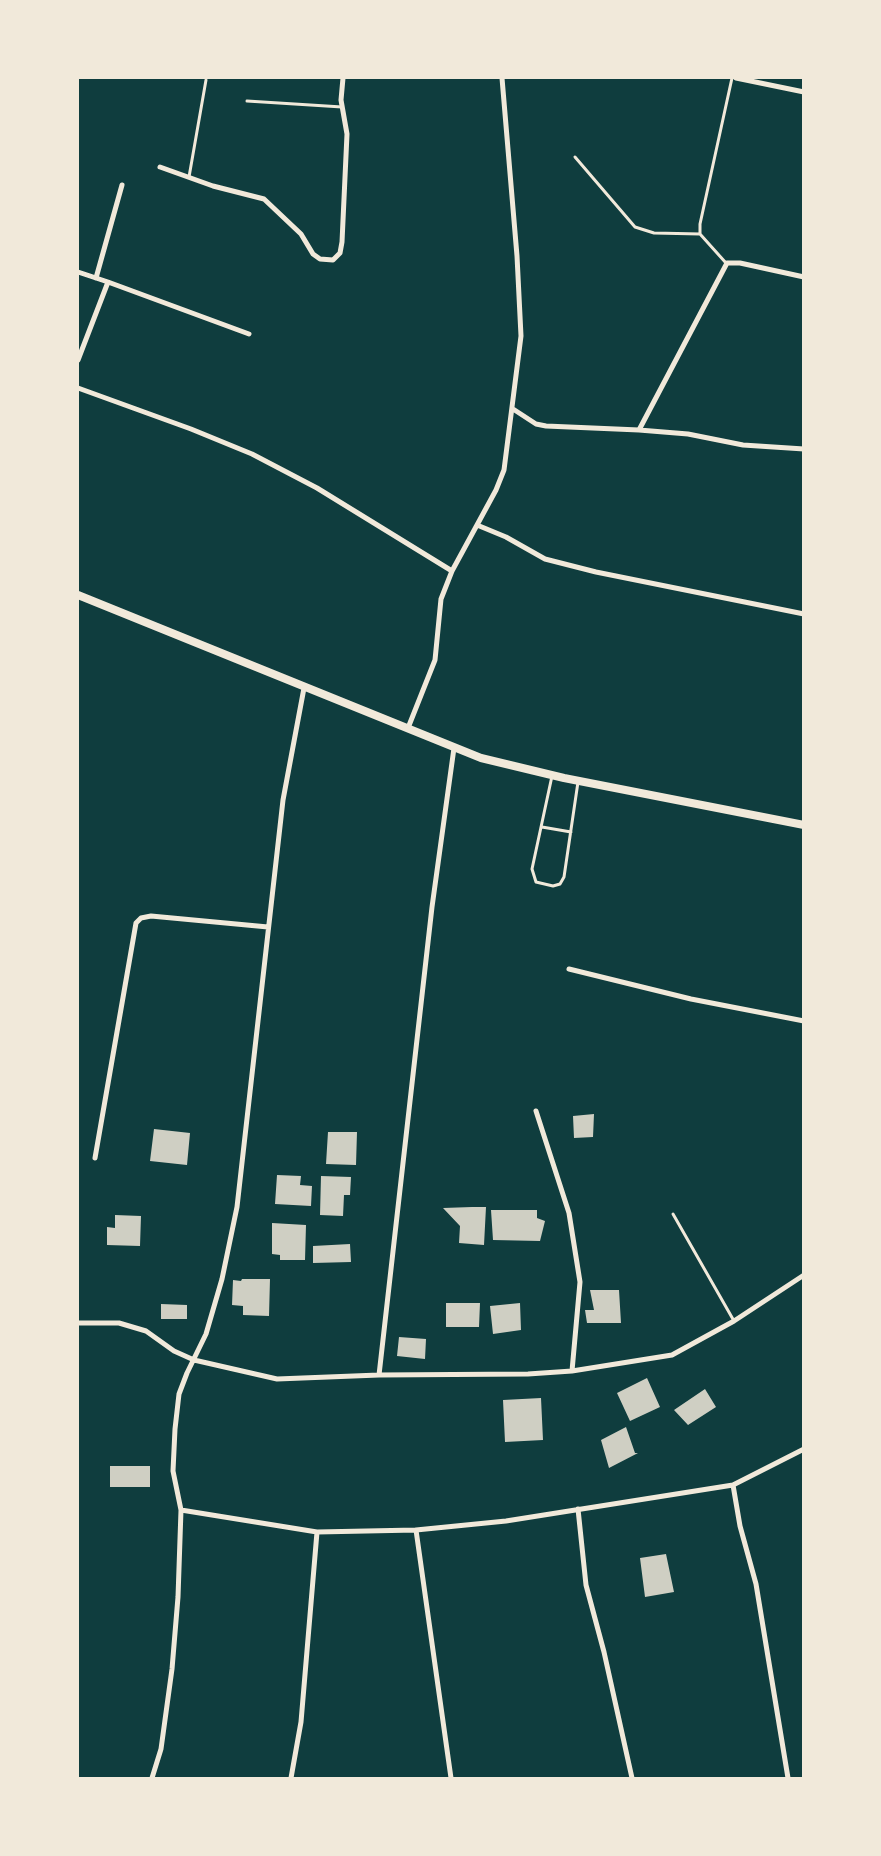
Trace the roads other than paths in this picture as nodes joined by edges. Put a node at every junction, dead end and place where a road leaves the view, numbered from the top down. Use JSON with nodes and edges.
{"nodes":[{"id":1,"x":343,"y":78,"type":"edge"},
{"id":2,"x":502,"y":78,"type":"edge"},
{"id":3,"x":732,"y":78,"type":"edge"},
{"id":4,"x":736,"y":78,"type":"edge"},
{"id":5,"x":206,"y":80,"type":"dead end"},
{"id":6,"x":804,"y":92,"type":"edge"},
{"id":7,"x":247,"y":101,"type":"dead end"},
{"id":8,"x":342,"y":107,"type":"junction"},
{"id":9,"x":576,"y":157,"type":"dead end"},
{"id":10,"x":160,"y":167,"type":"dead end"},
{"id":11,"x":189,"y":177,"type":"junction"},
{"id":12,"x":122,"y":185,"type":"dead end"},
{"id":13,"x":700,"y":234,"type":"junction"},
{"id":14,"x":727,"y":264,"type":"junction"},
{"id":15,"x":78,"y":272,"type":"edge"},
{"id":16,"x":96,"y":278,"type":"junction"},
{"id":17,"x":804,"y":278,"type":"edge"},
{"id":18,"x":108,"y":282,"type":"junction"},
{"id":19,"x":249,"y":334,"type":"dead end"},
{"id":20,"x":78,"y":360,"type":"edge"},
{"id":21,"x":78,"y":388,"type":"edge"},
{"id":22,"x":513,"y":409,"type":"junction"},
{"id":23,"x":639,"y":430,"type":"junction"},
{"id":24,"x":804,"y":449,"type":"edge"},
{"id":25,"x":477,"y":524,"type":"junction"},
{"id":26,"x":452,"y":571,"type":"junction"},
{"id":27,"x":78,"y":594,"type":"edge"},
{"id":28,"x":804,"y":614,"type":"edge"},
{"id":29,"x":304,"y":688,"type":"junction"},
{"id":30,"x":408,"y":728,"type":"junction"},
{"id":31,"x":454,"y":748,"type":"junction"},
{"id":32,"x":552,"y":776,"type":"junction"},
{"id":33,"x":578,"y":781,"type":"junction"},
{"id":34,"x":804,"y":825,"type":"edge"},
{"id":35,"x":542,"y":826,"type":"junction"},
{"id":36,"x":571,"y":832,"type":"junction"},
{"id":37,"x":268,"y":927,"type":"junction"},
{"id":38,"x":569,"y":969,"type":"dead end"},
{"id":39,"x":804,"y":1021,"type":"edge"},
{"id":40,"x":536,"y":1111,"type":"dead end"},
{"id":41,"x":95,"y":1158,"type":"dead end"},
{"id":42,"x":673,"y":1214,"type":"dead end"},
{"id":43,"x":804,"y":1275,"type":"edge"},
{"id":44,"x":734,"y":1321,"type":"junction"},
{"id":45,"x":78,"y":1323,"type":"edge"},
{"id":46,"x":194,"y":1360,"type":"junction"},
{"id":47,"x":572,"y":1371,"type":"junction"},
{"id":48,"x":379,"y":1374,"type":"junction"},
{"id":49,"x":804,"y":1449,"type":"edge"},
{"id":50,"x":733,"y":1485,"type":"junction"},
{"id":51,"x":578,"y":1509,"type":"junction"},
{"id":52,"x":180,"y":1510,"type":"junction"},
{"id":53,"x":416,"y":1530,"type":"junction"},
{"id":54,"x":317,"y":1532,"type":"junction"},
{"id":55,"x":152,"y":1778,"type":"edge"},
{"id":56,"x":291,"y":1778,"type":"edge"},
{"id":57,"x":451,"y":1778,"type":"edge"},
{"id":58,"x":632,"y":1778,"type":"edge"},
{"id":59,"x":788,"y":1778,"type":"edge"}],
"edges":[{"from":1,"to":8,"type":"street"},
{"from":2,"to":22,"type":"street"},
{"from":3,"to":13,"type":"lane"},
{"from":4,"to":6,"type":"street"},
{"from":5,"to":11,"type":"lane"},
{"from":7,"to":8,"type":"lane"},
{"from":8,"to":11,"type":"street"},
{"from":9,"to":13,"type":"lane"},
{"from":10,"to":11,"type":"street"},
{"from":12,"to":16,"type":"street"},
{"from":13,"to":14,"type":"lane"},
{"from":14,"to":17,"type":"street"},
{"from":14,"to":23,"type":"street"},
{"from":15,"to":16,"type":"street"},
{"from":16,"to":18,"type":"street"},
{"from":18,"to":19,"type":"street"},
{"from":18,"to":20,"type":"street"},
{"from":21,"to":26,"type":"street"},
{"from":22,"to":23,"type":"street"},
{"from":22,"to":25,"type":"street"},
{"from":23,"to":24,"type":"street"},
{"from":25,"to":26,"type":"street"},
{"from":25,"to":28,"type":"street"},
{"from":26,"to":30,"type":"street"},
{"from":27,"to":29,"type":"street"},
{"from":29,"to":30,"type":"street"},
{"from":29,"to":37,"type":"street"},
{"from":30,"to":31,"type":"street"},
{"from":31,"to":32,"type":"street"},
{"from":31,"to":48,"type":"street"},
{"from":32,"to":33,"type":"street"},
{"from":32,"to":35,"type":"lane"},
{"from":33,"to":34,"type":"street"},
{"from":33,"to":36,"type":"lane"},
{"from":35,"to":36,"type":"lane"},
{"from":35,"to":36,"type":"lane"},
{"from":37,"to":41,"type":"street"},
{"from":37,"to":46,"type":"street"},
{"from":38,"to":39,"type":"street"},
{"from":40,"to":47,"type":"street"},
{"from":42,"to":44,"type":"lane"},
{"from":43,"to":44,"type":"street"},
{"from":44,"to":47,"type":"street"},
{"from":45,"to":46,"type":"street"},
{"from":46,"to":48,"type":"street"},
{"from":46,"to":52,"type":"street"},
{"from":47,"to":48,"type":"street"},
{"from":49,"to":50,"type":"street"},
{"from":50,"to":51,"type":"street"},
{"from":50,"to":59,"type":"street"},
{"from":51,"to":53,"type":"street"},
{"from":51,"to":58,"type":"street"},
{"from":52,"to":54,"type":"street"},
{"from":52,"to":55,"type":"street"},
{"from":53,"to":54,"type":"street"},
{"from":53,"to":57,"type":"street"},
{"from":54,"to":56,"type":"street"}]}
